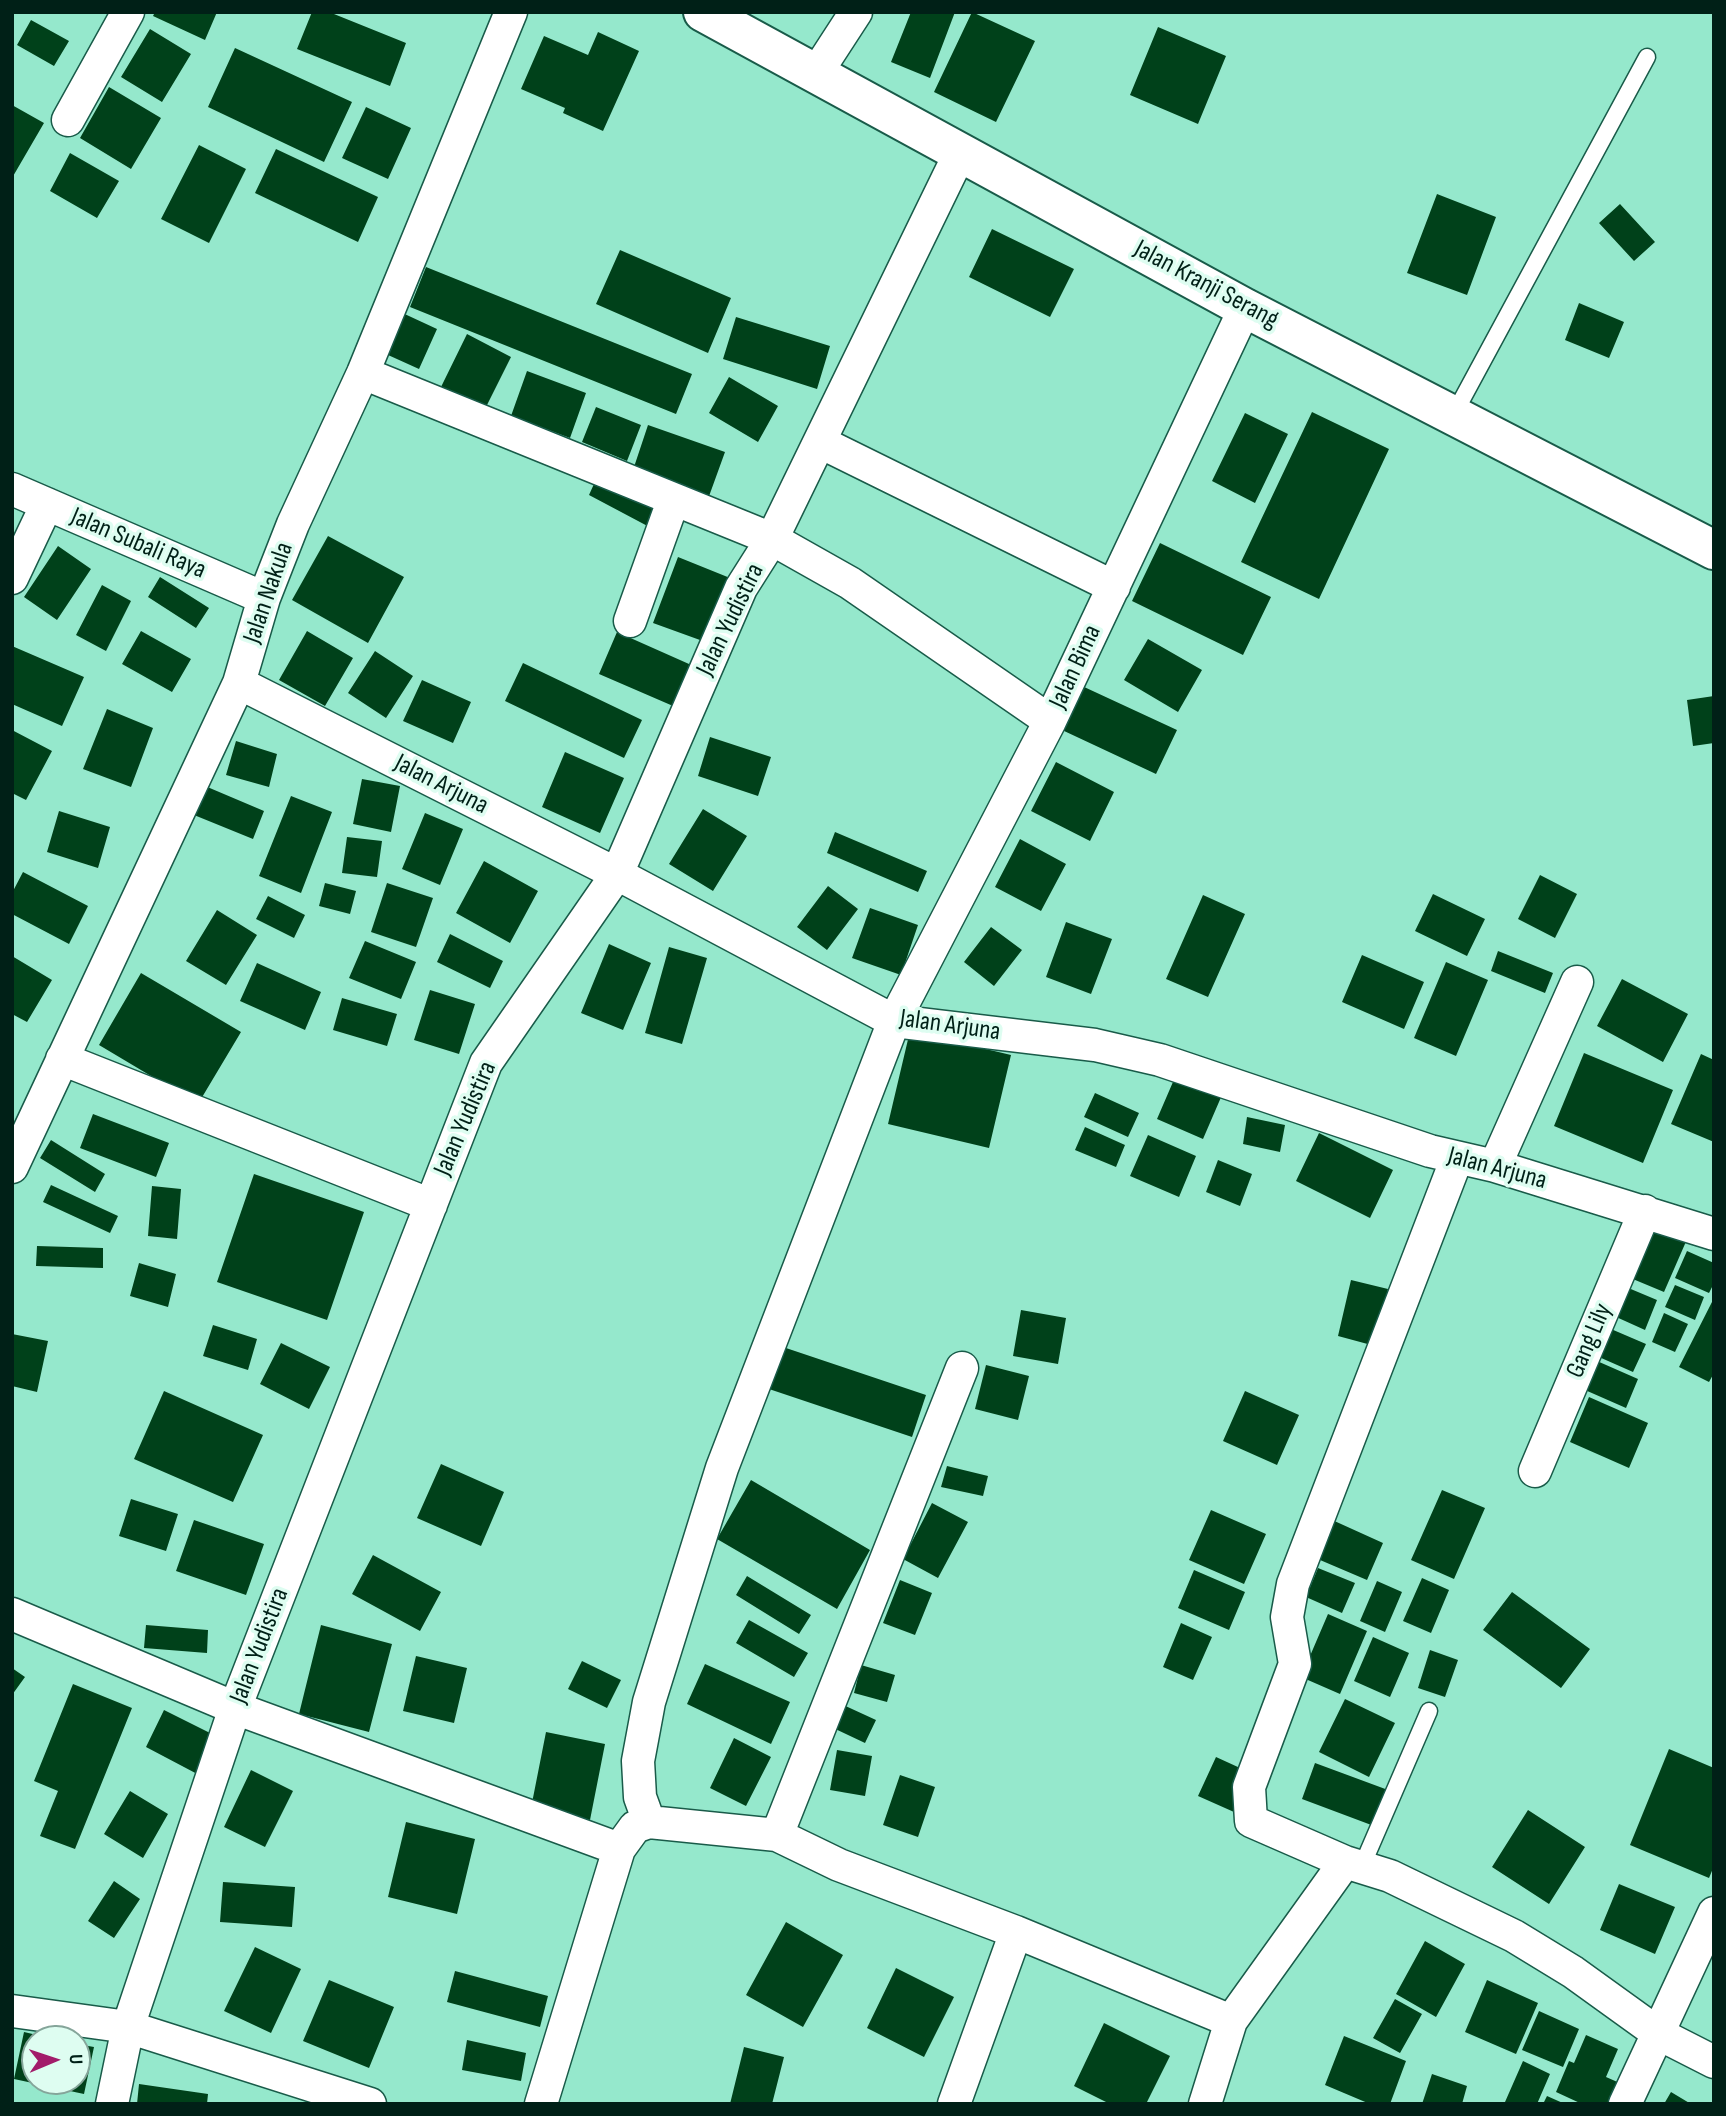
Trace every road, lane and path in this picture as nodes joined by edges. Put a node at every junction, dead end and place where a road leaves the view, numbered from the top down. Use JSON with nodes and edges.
{"nodes":[{"id":1,"x":128,"y":12,"type":"edge"},
{"id":2,"x":510,"y":12,"type":"edge"},
{"id":3,"x":703,"y":12,"type":"edge"},
{"id":4,"x":856,"y":12,"type":"edge"},
{"id":5,"x":1647,"y":57,"type":"dead end"},
{"id":6,"x":817,"y":72,"type":"junction"},
{"id":7,"x":68,"y":120,"type":"dead end"},
{"id":8,"x":961,"y":151,"type":"junction"},
{"id":9,"x":1245,"y":308,"type":"junction"},
{"id":10,"x":363,"y":373,"type":"junction"},
{"id":11,"x":1454,"y":416,"type":"junction"},
{"id":12,"x":820,"y":442,"type":"junction"},
{"id":13,"x":12,"y":489,"type":"edge"},
{"id":14,"x":673,"y":501,"type":"junction"},
{"id":15,"x":47,"y":504,"type":"junction"},
{"id":16,"x":772,"y":539,"type":"junction"},
{"id":17,"x":1714,"y":550,"type":"edge"},
{"id":18,"x":12,"y":578,"type":"edge"},
{"id":19,"x":1114,"y":587,"type":"junction"},
{"id":20,"x":264,"y":598,"type":"junction"},
{"id":21,"x":630,"y":621,"type":"dead end"},
{"id":22,"x":239,"y":683,"type":"junction"},
{"id":23,"x":1050,"y":721,"type":"junction"},
{"id":24,"x":617,"y":874,"type":"junction"},
{"id":25,"x":1577,"y":982,"type":"dead end"},
{"id":26,"x":894,"y":1021,"type":"junction"},
{"id":27,"x":62,"y":1059,"type":"junction"},
{"id":28,"x":1457,"y":1158,"type":"junction"},
{"id":29,"x":1495,"y":1166,"type":"junction"},
{"id":30,"x":12,"y":1167,"type":"edge"},
{"id":31,"x":431,"y":1205,"type":"junction"},
{"id":32,"x":1645,"y":1211,"type":"junction"},
{"id":33,"x":1714,"y":1234,"type":"edge"},
{"id":34,"x":962,"y":1368,"type":"dead end"},
{"id":35,"x":1535,"y":1471,"type":"dead end"},
{"id":36,"x":12,"y":1614,"type":"edge"},
{"id":37,"x":235,"y":1708,"type":"junction"},
{"id":38,"x":1429,"y":1711,"type":"dead end"},
{"id":39,"x":649,"y":1822,"type":"junction"},
{"id":40,"x":778,"y":1835,"type":"junction"},
{"id":41,"x":619,"y":1849,"type":"junction"},
{"id":42,"x":1353,"y":1864,"type":"junction"},
{"id":43,"x":1714,"y":1913,"type":"edge"},
{"id":44,"x":1016,"y":1932,"type":"junction"},
{"id":45,"x":12,"y":2011,"type":"edge"},
{"id":46,"x":1231,"y":2021,"type":"junction"},
{"id":47,"x":128,"y":2026,"type":"junction"},
{"id":48,"x":1659,"y":2034,"type":"junction"},
{"id":49,"x":1714,"y":2062,"type":"edge"},
{"id":50,"x":112,"y":2104,"type":"edge"},
{"id":51,"x":370,"y":2104,"type":"edge"},
{"id":52,"x":541,"y":2104,"type":"edge"},
{"id":53,"x":954,"y":2104,"type":"edge"},
{"id":54,"x":1205,"y":2104,"type":"edge"},
{"id":55,"x":1625,"y":2104,"type":"edge"}],
"edges":[{"from":1,"to":7,"type":"street"},
{"from":2,"to":10,"type":"street","name":"Jalan Nakula"},
{"from":3,"to":6,"type":"main road","name":"Jalan Kranji Serang"},
{"from":4,"to":6,"type":"street"},
{"from":5,"to":11,"type":"lane"},
{"from":6,"to":8,"type":"main road","name":"Jalan Kranji Serang"},
{"from":8,"to":9,"type":"main road","name":"Jalan Kranji Serang"},
{"from":8,"to":12,"type":"street","name":"Jalan Yudistira"},
{"from":9,"to":11,"type":"main road","name":"Jalan Kranji Serang"},
{"from":9,"to":19,"type":"street","name":"Jalan Bima"},
{"from":10,"to":14,"type":"street"},
{"from":10,"to":20,"type":"street","name":"Jalan Nakula"},
{"from":11,"to":17,"type":"main road","name":"Jalan Kranji Serang"},
{"from":12,"to":16,"type":"street","name":"Jalan Yudistira"},
{"from":12,"to":19,"type":"street"},
{"from":13,"to":15,"type":"street","name":"Jalan Subali Raya"},
{"from":14,"to":16,"type":"street"},
{"from":14,"to":21,"type":"street"},
{"from":15,"to":18,"type":"street"},
{"from":15,"to":20,"type":"street","name":"Jalan Subali Raya"},
{"from":16,"to":23,"type":"street"},
{"from":16,"to":24,"type":"street","name":"Jalan Yudistira"},
{"from":19,"to":23,"type":"street","name":"Jalan Bima"},
{"from":20,"to":22,"type":"street","name":"Jalan Nakula"},
{"from":22,"to":24,"type":"street","name":"Jalan Arjuna"},
{"from":22,"to":27,"type":"street","name":"Jalan Nakula"},
{"from":23,"to":26,"type":"street","name":"Jalan Bima"},
{"from":24,"to":26,"type":"street","name":"Jalan Arjuna"},
{"from":24,"to":31,"type":"street","name":"Jalan Yudistira"},
{"from":25,"to":29,"type":"street"},
{"from":26,"to":28,"type":"street","name":"Jalan Arjuna"},
{"from":26,"to":39,"type":"street","name":"Jalan Bima"},
{"from":27,"to":30,"type":"street","name":"Jalan Nakula"},
{"from":27,"to":31,"type":"street"},
{"from":28,"to":29,"type":"street","name":"Jalan Arjuna"},
{"from":28,"to":42,"type":"street"},
{"from":29,"to":32,"type":"street","name":"Jalan Arjuna"},
{"from":31,"to":37,"type":"street","name":"Jalan Yudistira"},
{"from":32,"to":33,"type":"street","name":"Jalan Arjuna"},
{"from":32,"to":35,"type":"street","name":"Gang Lily"},
{"from":34,"to":40,"type":"street"},
{"from":36,"to":37,"type":"street"},
{"from":37,"to":41,"type":"street"},
{"from":37,"to":47,"type":"street","name":"Jalan Yudistira"},
{"from":38,"to":42,"type":"lane"},
{"from":39,"to":40,"type":"street"},
{"from":39,"to":41,"type":"street"},
{"from":40,"to":44,"type":"street"},
{"from":41,"to":52,"type":"street"},
{"from":42,"to":46,"type":"street"},
{"from":42,"to":48,"type":"street"},
{"from":43,"to":48,"type":"street"},
{"from":44,"to":46,"type":"street"},
{"from":44,"to":53,"type":"street"},
{"from":45,"to":47,"type":"street"},
{"from":46,"to":54,"type":"street"},
{"from":47,"to":50,"type":"street","name":"Jalan Yudistira"},
{"from":47,"to":51,"type":"street"},
{"from":48,"to":49,"type":"street"},
{"from":48,"to":55,"type":"street"}]}
